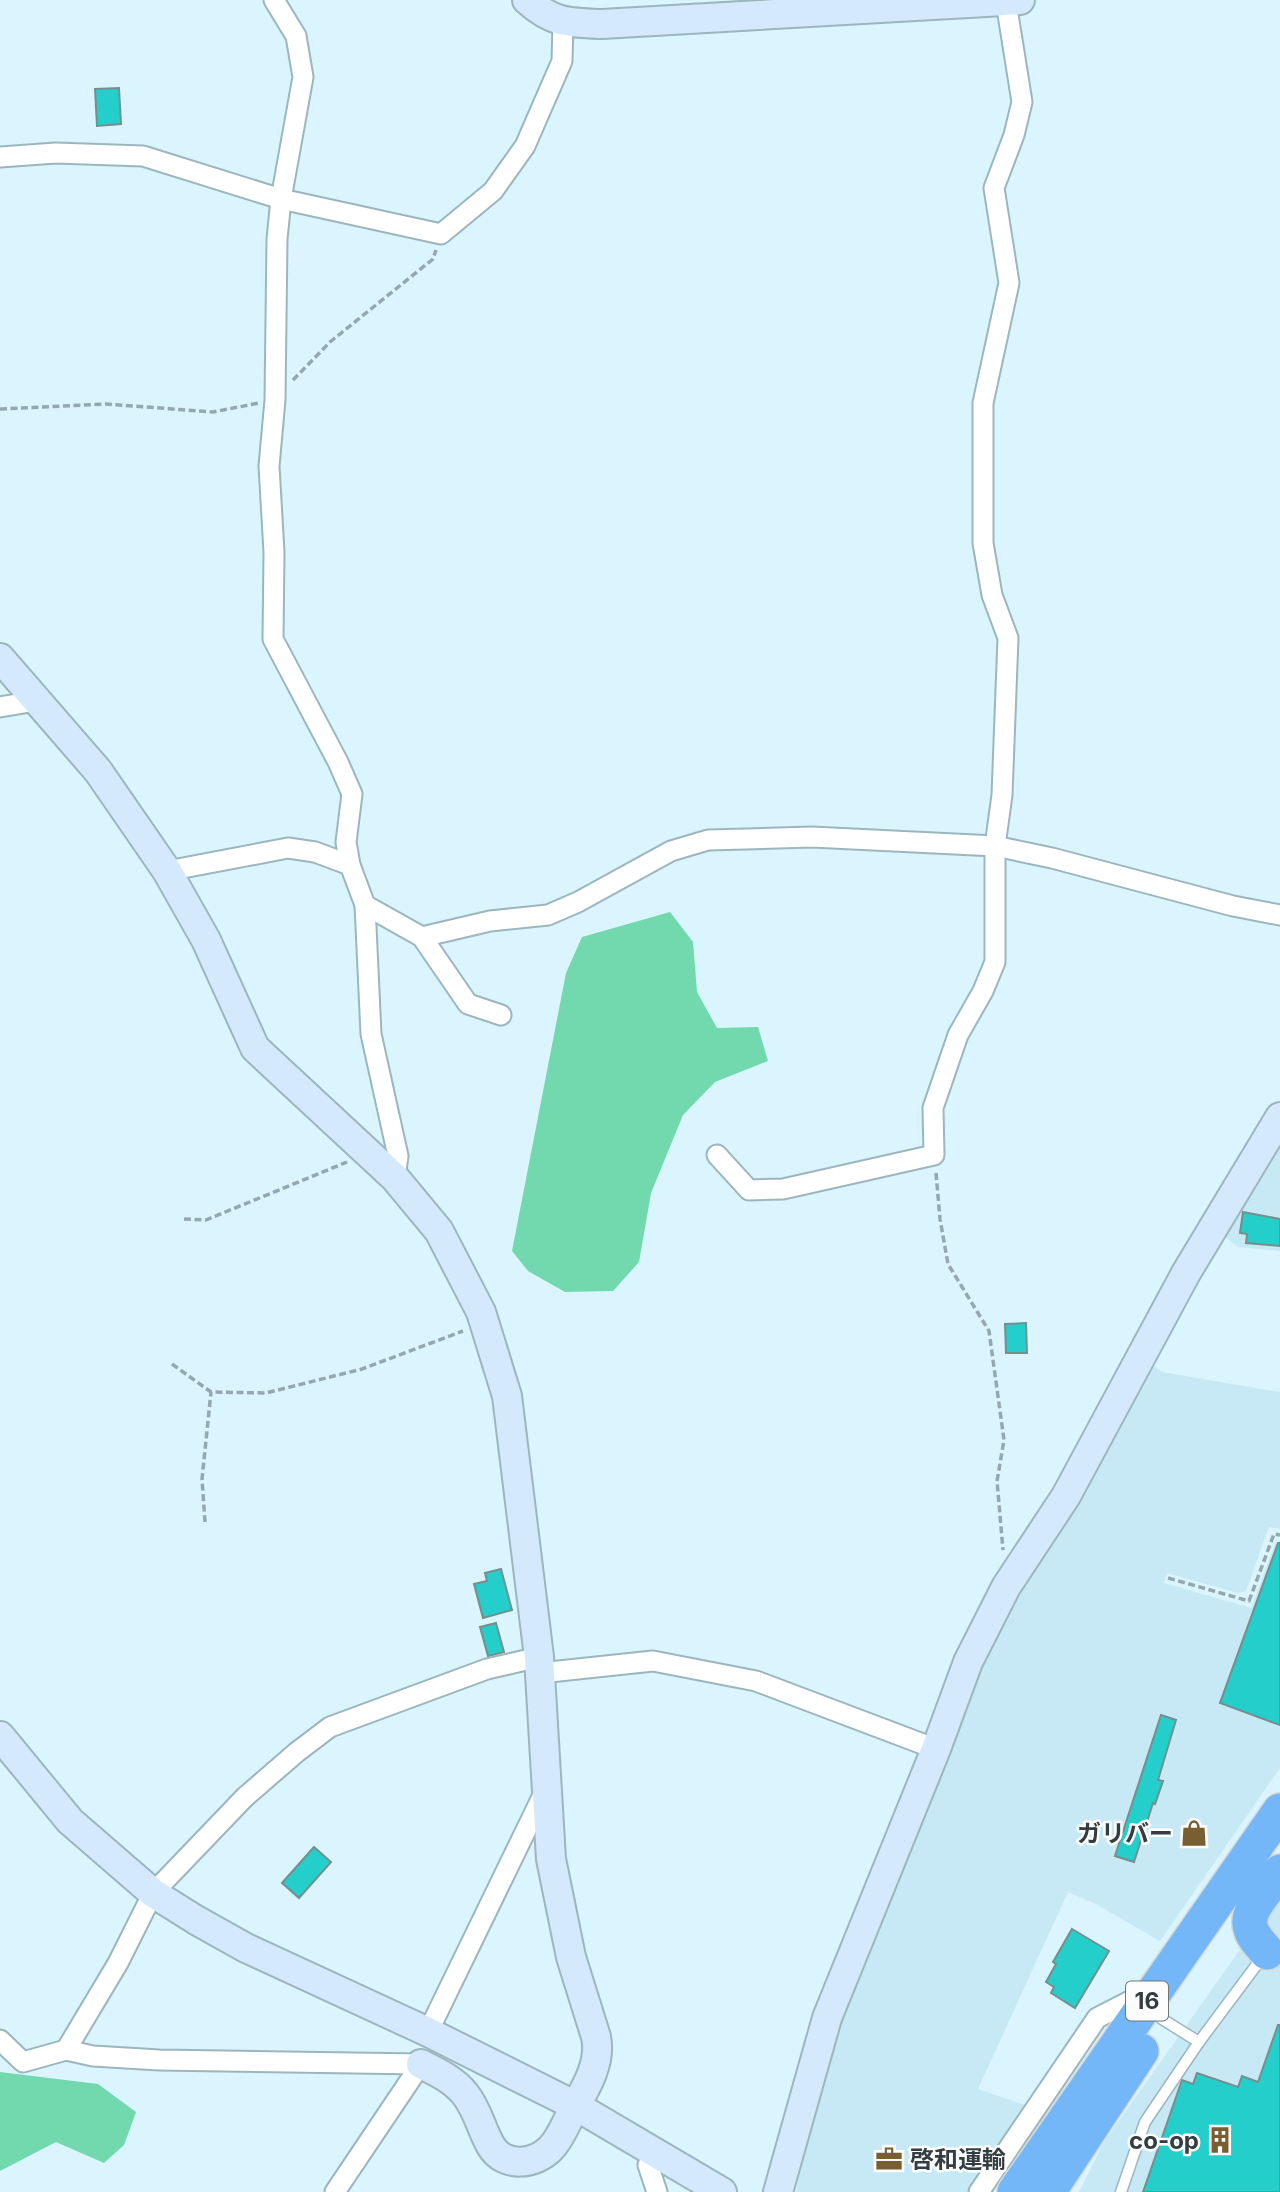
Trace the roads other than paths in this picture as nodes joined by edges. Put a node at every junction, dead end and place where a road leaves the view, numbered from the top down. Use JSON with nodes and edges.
{"nodes":[{"id":1,"x":274,"y":0,"type":"edge"},
{"id":2,"x":527,"y":0,"type":"edge"},
{"id":3,"x":1011,"y":1,"type":"edge"},
{"id":4,"x":564,"y":23,"type":"junction"},
{"id":5,"x":0,"y":157,"type":"edge"},
{"id":6,"x":281,"y":200,"type":"junction"},
{"id":7,"x":0,"y":658,"type":"edge"},
{"id":8,"x":36,"y":701,"type":"junction"},
{"id":9,"x":0,"y":707,"type":"edge"},
{"id":10,"x":995,"y":846,"type":"junction"},
{"id":11,"x":350,"y":865,"type":"junction"},
{"id":12,"x":167,"y":871,"type":"junction"},
{"id":13,"x":365,"y":905,"type":"junction"},
{"id":14,"x":1280,"y":915,"type":"edge"},
{"id":15,"x":422,"y":937,"type":"junction"},
{"id":16,"x":501,"y":1015,"type":"dead end"},
{"id":17,"x":1280,"y":1117,"type":"edge"},
{"id":18,"x":717,"y":1155,"type":"dead end"},
{"id":19,"x":395,"y":1178,"type":"junction"},
{"id":20,"x":540,"y":1665,"type":"junction"},
{"id":21,"x":0,"y":1736,"type":"edge"},
{"id":22,"x":936,"y":1749,"type":"junction"},
{"id":23,"x":547,"y":1787,"type":"junction"},
{"id":24,"x":1280,"y":1811,"type":"edge"},
{"id":25,"x":1280,"y":1849,"type":"edge"},
{"id":26,"x":1280,"y":1872,"type":"edge"},
{"id":27,"x":153,"y":1893,"type":"junction"},
{"id":28,"x":1266,"y":1952,"type":"joint"},
{"id":29,"x":1152,"y":2014,"type":"junction"},
{"id":30,"x":428,"y":2032,"type":"junction"},
{"id":31,"x":0,"y":2040,"type":"edge"},
{"id":32,"x":1199,"y":2042,"type":"junction"},
{"id":33,"x":66,"y":2050,"type":"junction"},
{"id":34,"x":421,"y":2064,"type":"junction"},
{"id":35,"x":576,"y":2106,"type":"junction"},
{"id":36,"x":1045,"y":2121,"type":"junction"},
{"id":37,"x":648,"y":2165,"type":"dead end"},
{"id":38,"x":335,"y":2192,"type":"edge"},
{"id":39,"x":657,"y":2192,"type":"edge"},
{"id":40,"x":722,"y":2192,"type":"edge"},
{"id":41,"x":778,"y":2192,"type":"edge"},
{"id":42,"x":979,"y":2192,"type":"edge"},
{"id":43,"x":1015,"y":2192,"type":"edge"},
{"id":44,"x":1048,"y":2192,"type":"edge"},
{"id":45,"x":1121,"y":2192,"type":"edge"}],
"edges":[{"from":1,"to":6,"type":"street"},
{"from":2,"to":4,"type":"street"},
{"from":3,"to":4,"type":"street"},
{"from":3,"to":10,"type":"street"},
{"from":4,"to":6,"type":"street"},
{"from":5,"to":6,"type":"street"},
{"from":6,"to":11,"type":"street"},
{"from":7,"to":8,"type":"street"},
{"from":8,"to":9,"type":"street"},
{"from":8,"to":12,"type":"street"},
{"from":10,"to":14,"type":"street"},
{"from":10,"to":15,"type":"street"},
{"from":10,"to":18,"type":"street"},
{"from":11,"to":12,"type":"street"},
{"from":11,"to":13,"type":"street"},
{"from":12,"to":19,"type":"street"},
{"from":13,"to":15,"type":"street"},
{"from":13,"to":19,"type":"street"},
{"from":15,"to":16,"type":"street"},
{"from":17,"to":22,"type":"street"},
{"from":19,"to":20,"type":"street"},
{"from":20,"to":22,"type":"street"},
{"from":20,"to":23,"type":"street"},
{"from":20,"to":27,"type":"street"},
{"from":21,"to":27,"type":"street"},
{"from":22,"to":41,"type":"street"},
{"from":23,"to":30,"type":"street"},
{"from":23,"to":35,"type":"street"},
{"from":24,"to":29,"type":"highway","number":"16"},
{"from":25,"to":29,"type":"highway","number":"16"},
{"from":26,"to":28,"type":"highway"},
{"from":27,"to":30,"type":"street"},
{"from":27,"to":33,"type":"street"},
{"from":28,"to":32,"type":"lane"},
{"from":29,"to":32,"type":"lane"},
{"from":29,"to":36,"type":"highway","number":"16"},
{"from":29,"to":44,"type":"highway","number":"16"},
{"from":30,"to":35,"type":"street"},
{"from":31,"to":33,"type":"street"},
{"from":32,"to":45,"type":"lane"},
{"from":33,"to":34,"type":"street"},
{"from":34,"to":35,"type":"street"},
{"from":34,"to":38,"type":"street"},
{"from":35,"to":40,"type":"street"},
{"from":36,"to":42,"type":"street"},
{"from":36,"to":43,"type":"highway","number":"16"},
{"from":37,"to":39,"type":"street"}]}
